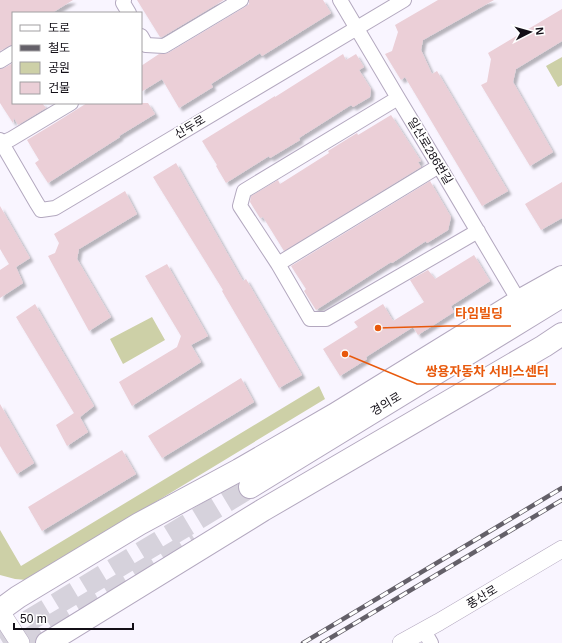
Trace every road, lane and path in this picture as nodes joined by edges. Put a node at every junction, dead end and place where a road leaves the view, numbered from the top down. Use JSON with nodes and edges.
{"nodes":[{"id":1,"x":124,"y":0,"type":"edge"},
{"id":2,"x":241,"y":0,"type":"edge"},
{"id":3,"x":340,"y":0,"type":"edge"},
{"id":4,"x":404,"y":0,"type":"edge"},
{"id":5,"x":128,"y":12,"type":"edge"},
{"id":6,"x":357,"y":28,"type":"junction"},
{"id":7,"x":142,"y":38,"type":"edge"},
{"id":8,"x":12,"y":55,"type":"edge"},
{"id":9,"x":0,"y":61,"type":"edge"},
{"id":10,"x":398,"y":98,"type":"junction"},
{"id":11,"x":69,"y":104,"type":"edge"},
{"id":12,"x":1,"y":142,"type":"edge"},
{"id":13,"x":439,"y":166,"type":"junction"},
{"id":14,"x":478,"y":230,"type":"junction"},
{"id":15,"x":278,"y":264,"type":"junction"},
{"id":16,"x":562,"y":277,"type":"edge"},
{"id":17,"x":562,"y":296,"type":"edge"},
{"id":18,"x":519,"y":301,"type":"junction"},
{"id":19,"x":562,"y":321,"type":"edge"},
{"id":20,"x":562,"y":334,"type":"edge"},
{"id":21,"x":562,"y":549,"type":"edge"},
{"id":22,"x":0,"y":611,"type":"edge"},
{"id":23,"x":427,"y":637,"type":"edge"},
{"id":24,"x":20,"y":643,"type":"edge"},
{"id":25,"x":47,"y":643,"type":"edge"},
{"id":26,"x":401,"y":643,"type":"edge"}],
"edges":[{"from":1,"to":5,"type":"street"},
{"from":2,"to":7,"type":"street"},
{"from":3,"to":6,"type":"street","name":"일산로286번길"},
{"from":4,"to":6,"type":"street","name":"산두로"},
{"from":6,"to":10,"type":"street","name":"일산로286번길"},
{"from":6,"to":12,"type":"street","name":"산두로"},
{"from":8,"to":9,"type":"street"},
{"from":10,"to":13,"type":"street","name":"일산로286번길"},
{"from":10,"to":15,"type":"street"},
{"from":11,"to":12,"type":"street","name":"산두로"},
{"from":13,"to":14,"type":"street","name":"일산로286번길"},
{"from":13,"to":15,"type":"street"},
{"from":14,"to":15,"type":"street"},
{"from":14,"to":18,"type":"street","name":"일산로286번길"},
{"from":16,"to":18,"type":"main road"},
{"from":17,"to":19,"type":"main road","name":"경의로"},
{"from":18,"to":22,"type":"main road"},
{"from":20,"to":25,"type":"main road"},
{"from":21,"to":23,"type":"street","name":"풍산로"},
{"from":22,"to":24,"type":"main road"},
{"from":23,"to":26,"type":"street","name":"풍산로"}]}
